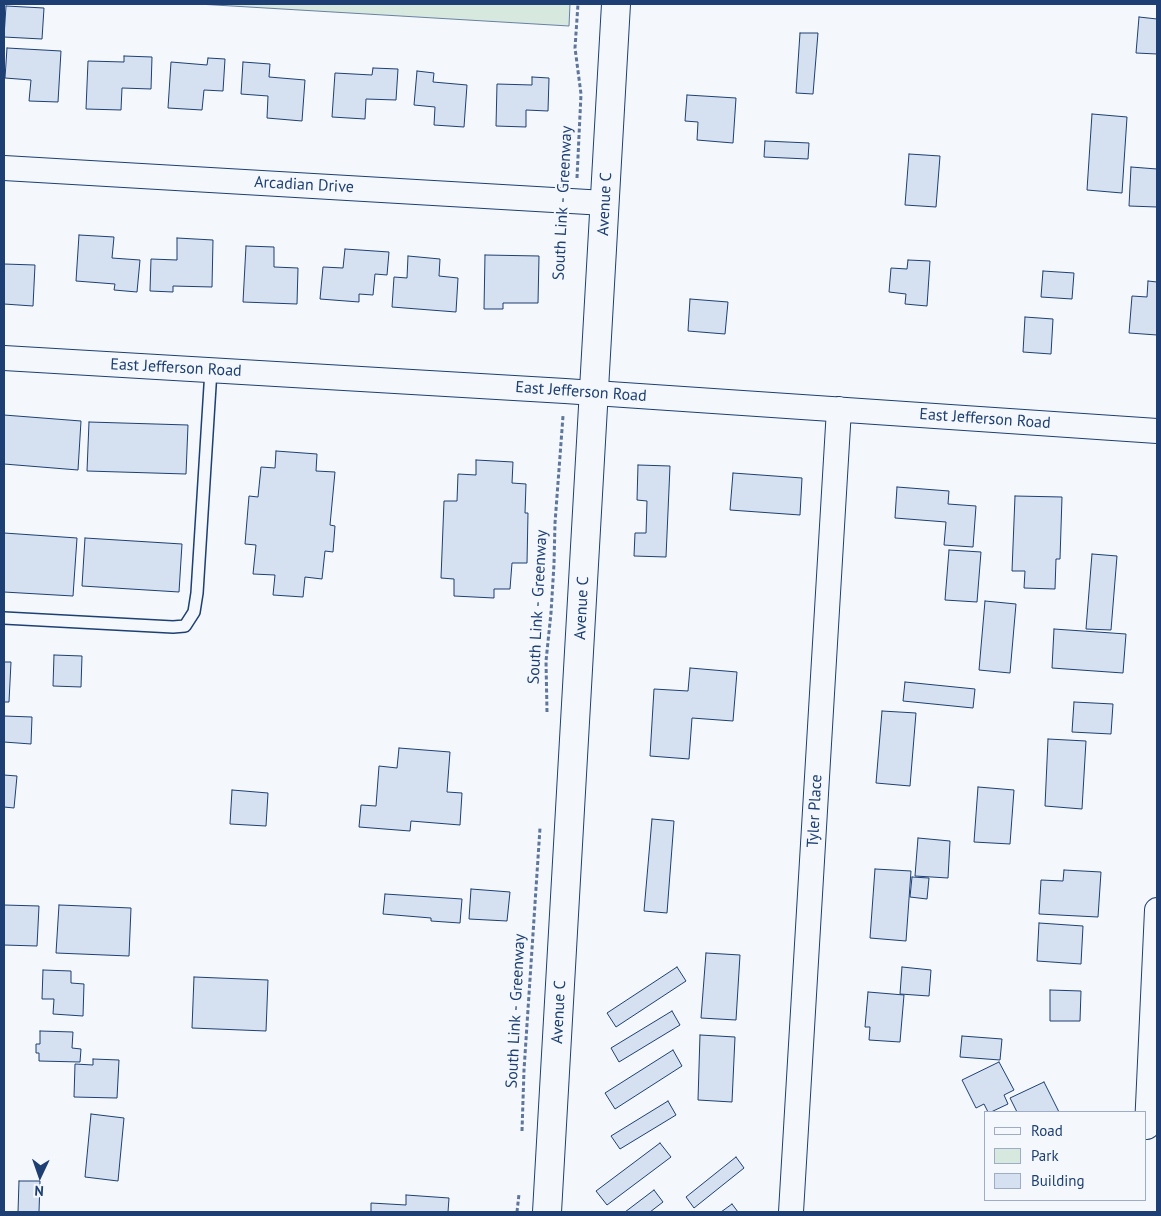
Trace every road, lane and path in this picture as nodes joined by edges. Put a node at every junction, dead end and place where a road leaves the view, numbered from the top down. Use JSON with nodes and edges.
{"nodes":[{"id":1,"x":578,"y":4,"type":"edge"},
{"id":2,"x":616,"y":4,"type":"edge"},
{"id":3,"x":4,"y":168,"type":"edge"},
{"id":4,"x":576,"y":201,"type":"junction"},
{"id":5,"x":605,"y":203,"type":"junction"},
{"id":6,"x":4,"y":358,"type":"edge"},
{"id":7,"x":211,"y":370,"type":"junction"},
{"id":8,"x":565,"y":391,"type":"junction"},
{"id":9,"x":594,"y":392,"type":"junction"},
{"id":10,"x":839,"y":409,"type":"junction"},
{"id":11,"x":1157,"y":431,"type":"edge"},
{"id":12,"x":4,"y":618,"type":"edge"},
{"id":13,"x":547,"y":718,"type":"dead end"},
{"id":14,"x":540,"y":826,"type":"dead end"},
{"id":15,"x":1157,"y":910,"type":"edge"},
{"id":16,"x":1147,"y":1127,"type":"dead end"},
{"id":17,"x":522,"y":1138,"type":"dead end"},
{"id":18,"x":519,"y":1188,"type":"dead end"},
{"id":19,"x":517,"y":1212,"type":"edge"},
{"id":20,"x":548,"y":1212,"type":"edge"},
{"id":21,"x":791,"y":1212,"type":"edge"}],
"edges":[{"from":1,"to":4,"type":"path","name":"South Link - Greenway"},
{"from":2,"to":5,"type":"main road","name":"Avenue C"},
{"from":3,"to":4,"type":"street","name":"Arcadian Drive"},
{"from":4,"to":5,"type":"street","name":"Arcadian Drive"},
{"from":5,"to":9,"type":"main road","name":"Avenue C"},
{"from":6,"to":7,"type":"street","name":"East Jefferson Road"},
{"from":7,"to":8,"type":"street","name":"East Jefferson Road"},
{"from":7,"to":12,"type":"lane"},
{"from":8,"to":9,"type":"street","name":"East Jefferson Road"},
{"from":8,"to":13,"type":"path","name":"South Link - Greenway"},
{"from":9,"to":10,"type":"street","name":"East Jefferson Road"},
{"from":9,"to":20,"type":"main road","name":"Avenue C"},
{"from":10,"to":11,"type":"street","name":"East Jefferson Road"},
{"from":10,"to":21,"type":"street","name":"Tyler Place"},
{"from":14,"to":17,"type":"path","name":"South Link - Greenway"},
{"from":15,"to":16,"type":"street"},
{"from":18,"to":19,"type":"path"}]}
